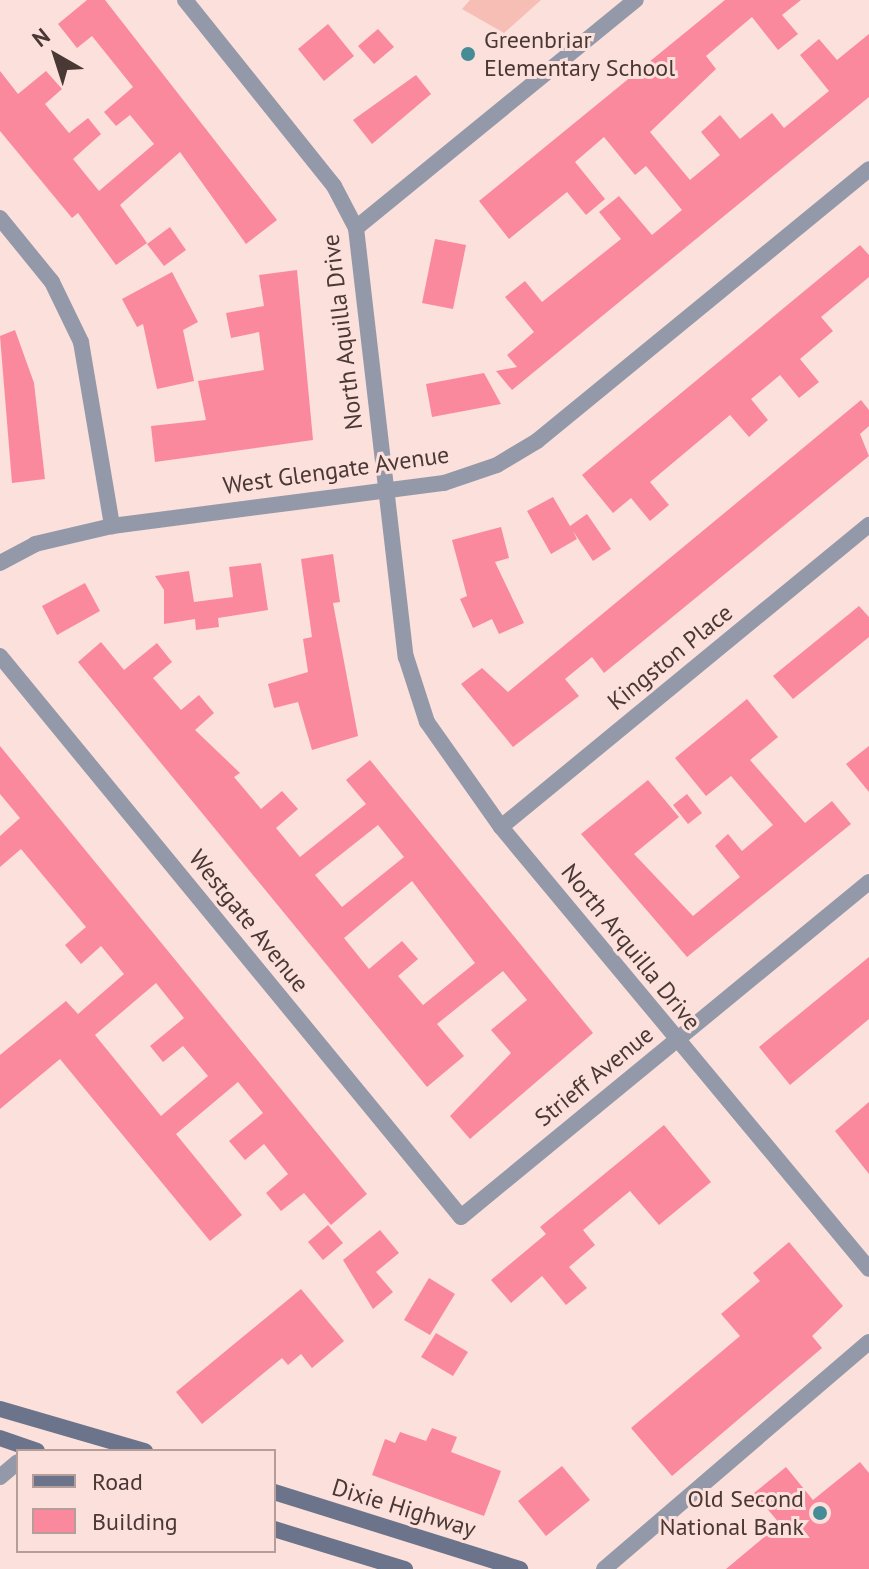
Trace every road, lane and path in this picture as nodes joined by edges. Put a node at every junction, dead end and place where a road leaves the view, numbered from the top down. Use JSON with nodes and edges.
{"nodes":[{"id":1,"x":185,"y":0,"type":"edge"},
{"id":2,"x":636,"y":0,"type":"edge"},
{"id":3,"x":869,"y":169,"type":"edge"},
{"id":4,"x":0,"y":218,"type":"edge"},
{"id":5,"x":356,"y":228,"type":"junction"},
{"id":6,"x":384,"y":489,"type":"junction"},
{"id":7,"x":869,"y":525,"type":"edge"},
{"id":8,"x":112,"y":526,"type":"junction"},
{"id":9,"x":0,"y":563,"type":"edge"},
{"id":10,"x":0,"y":656,"type":"edge"},
{"id":11,"x":444,"y":755,"type":"joint"},
{"id":12,"x":501,"y":827,"type":"junction"},
{"id":13,"x":869,"y":882,"type":"edge"},
{"id":14,"x":675,"y":1040,"type":"junction"},
{"id":15,"x":461,"y":1217,"type":"joint"},
{"id":16,"x":869,"y":1269,"type":"edge"},
{"id":17,"x":869,"y":1342,"type":"edge"},
{"id":18,"x":0,"y":1409,"type":"edge"},
{"id":19,"x":0,"y":1438,"type":"edge"},
{"id":20,"x":29,"y":1449,"type":"edge"},
{"id":21,"x":138,"y":1449,"type":"edge"},
{"id":22,"x":16,"y":1464,"type":"edge"},
{"id":23,"x":0,"y":1477,"type":"edge"},
{"id":24,"x":276,"y":1493,"type":"edge"},
{"id":25,"x":276,"y":1530,"type":"edge"},
{"id":26,"x":405,"y":1569,"type":"edge"},
{"id":27,"x":520,"y":1569,"type":"edge"},
{"id":28,"x":604,"y":1569,"type":"edge"}],
"edges":[{"from":1,"to":5,"type":"street","name":"North Aquilla Drive"},
{"from":2,"to":5,"type":"street"},
{"from":3,"to":6,"type":"street","name":"West Glengate Avenue"},
{"from":4,"to":8,"type":"street"},
{"from":5,"to":6,"type":"street","name":"North Aquilla Drive"},
{"from":6,"to":8,"type":"street","name":"West Glengate Avenue"},
{"from":6,"to":11,"type":"street","name":"North Aquilla Drive"},
{"from":7,"to":12,"type":"street","name":"Kingston Place"},
{"from":8,"to":9,"type":"street","name":"West Glengate Avenue"},
{"from":10,"to":15,"type":"street","name":"Westgate Avenue"},
{"from":11,"to":12,"type":"street","name":"North Arquilla Drive"},
{"from":12,"to":14,"type":"street","name":"North Arquilla Drive"},
{"from":13,"to":14,"type":"street","name":"Strieff Avenue"},
{"from":14,"to":15,"type":"street","name":"Strieff Avenue"},
{"from":14,"to":16,"type":"street","name":"North Arquilla Drive"},
{"from":17,"to":28,"type":"street"},
{"from":18,"to":21,"type":"main road"},
{"from":19,"to":20,"type":"main road"},
{"from":22,"to":23,"type":"street"},
{"from":24,"to":27,"type":"main road","name":"Dixie Highway"},
{"from":25,"to":26,"type":"main road"}]}
